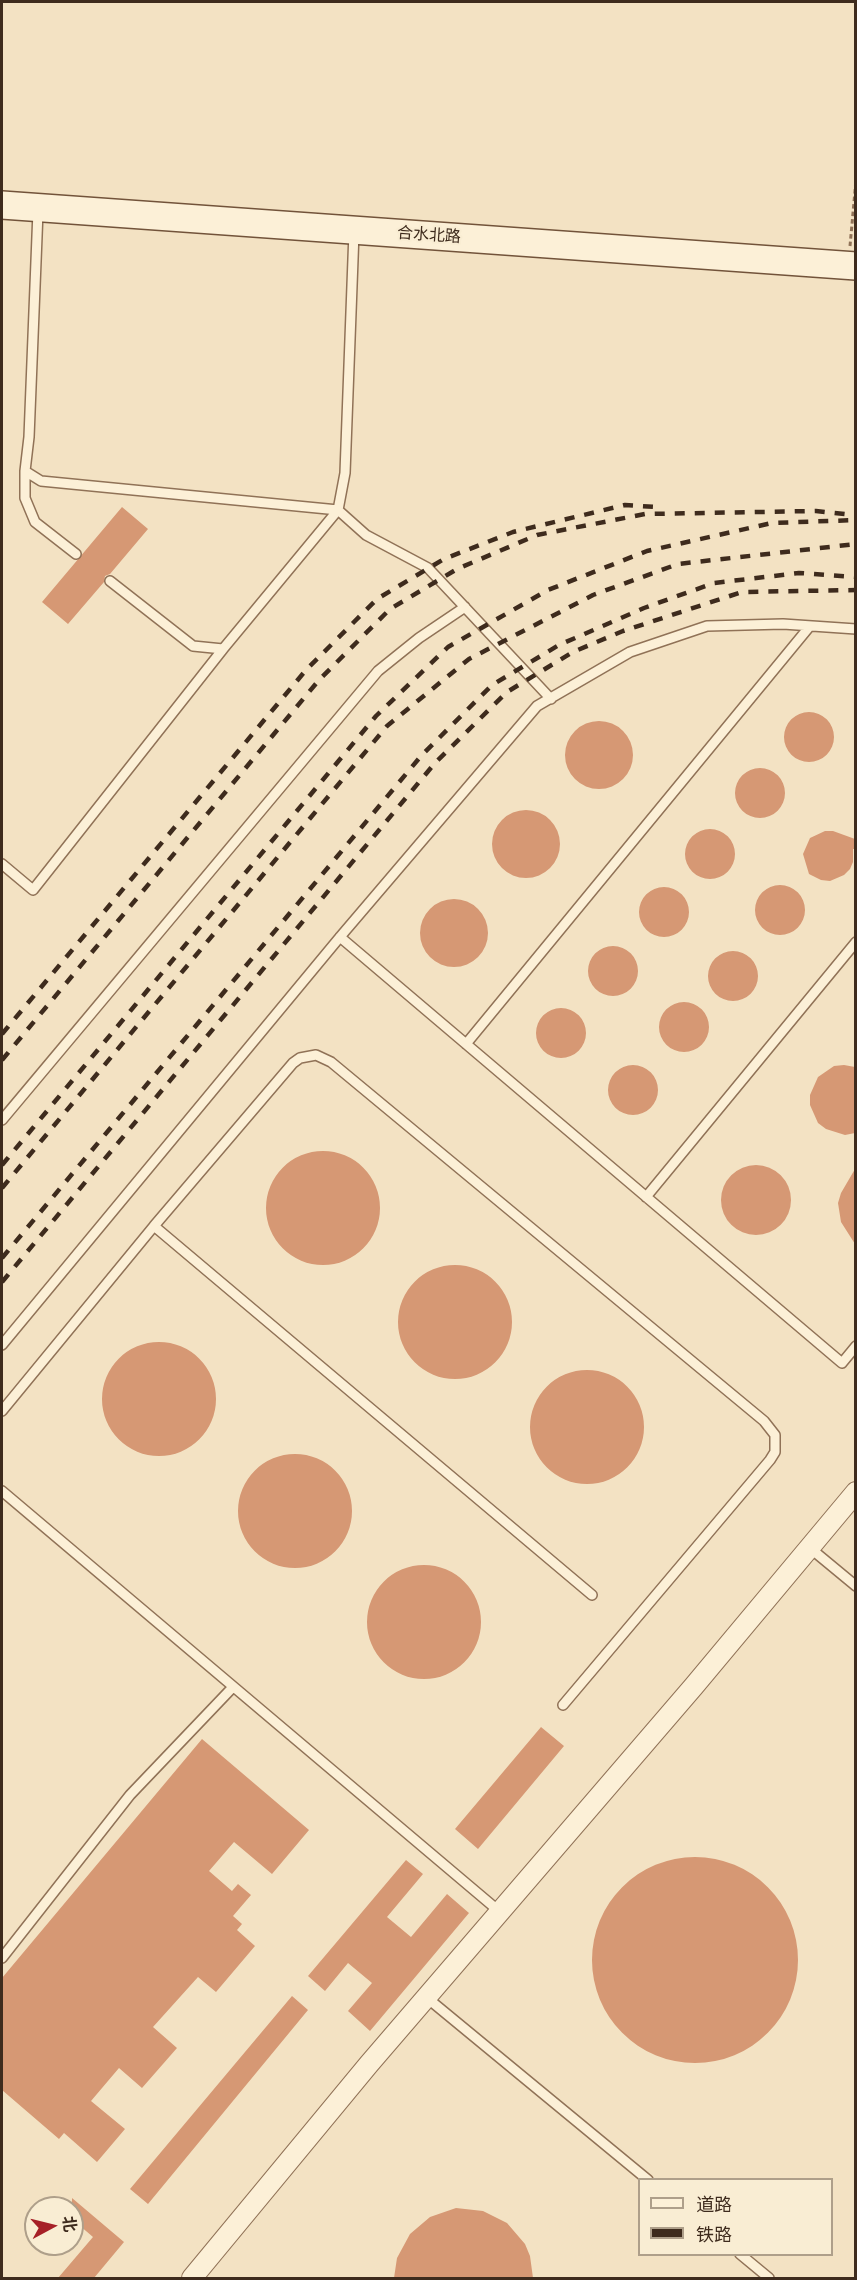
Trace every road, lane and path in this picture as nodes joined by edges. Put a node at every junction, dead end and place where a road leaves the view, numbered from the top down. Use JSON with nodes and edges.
{"nodes":[{"id":1,"x":855,"y":180,"type":"edge"},
{"id":2,"x":2,"y":205,"type":"edge"},
{"id":3,"x":38,"y":208,"type":"junction"},
{"id":4,"x":354,"y":230,"type":"junction"},
{"id":5,"x":852,"y":266,"type":"edge"},
{"id":6,"x":25,"y":471,"type":"junction"},
{"id":7,"x":338,"y":510,"type":"junction"},
{"id":8,"x":76,"y":554,"type":"dead end"},
{"id":9,"x":110,"y":581,"type":"dead end"},
{"id":10,"x":465,"y":607,"type":"junction"},
{"id":11,"x":810,"y":626,"type":"junction"},
{"id":12,"x":855,"y":629,"type":"edge"},
{"id":13,"x":223,"y":649,"type":"junction"},
{"id":14,"x":551,"y":699,"type":"junction"},
{"id":15,"x":2,"y":864,"type":"edge"},
{"id":16,"x":340,"y":937,"type":"junction"},
{"id":17,"x":855,"y":942,"type":"edge"},
{"id":18,"x":466,"y":1044,"type":"junction"},
{"id":19,"x":2,"y":1120,"type":"edge"},
{"id":20,"x":646,"y":1197,"type":"junction"},
{"id":21,"x":154,"y":1226,"type":"junction"},
{"id":22,"x":2,"y":1345,"type":"edge"},
{"id":23,"x":855,"y":1346,"type":"edge"},
{"id":24,"x":2,"y":1411,"type":"edge"},
{"id":25,"x":2,"y":1491,"type":"edge"},
{"id":26,"x":855,"y":1492,"type":"edge"},
{"id":27,"x":810,"y":1548,"type":"junction"},
{"id":28,"x":855,"y":1586,"type":"edge"},
{"id":29,"x":592,"y":1594,"type":"dead end"},
{"id":30,"x":233,"y":1687,"type":"junction"},
{"id":31,"x":563,"y":1705,"type":"dead end"},
{"id":32,"x":500,"y":1912,"type":"junction"},
{"id":33,"x":2,"y":1958,"type":"edge"},
{"id":34,"x":426,"y":1997,"type":"junction"},
{"id":35,"x":646,"y":2178,"type":"edge"},
{"id":36,"x":742,"y":2256,"type":"edge"},
{"id":37,"x":192,"y":2278,"type":"edge"},
{"id":38,"x":769,"y":2278,"type":"edge"}],
"edges":[{"from":1,"to":5,"type":"path"},
{"from":2,"to":3,"type":"street","name":"合水北路"},
{"from":3,"to":4,"type":"street","name":"合水北路"},
{"from":3,"to":6,"type":"lane"},
{"from":4,"to":5,"type":"street","name":"合水北路"},
{"from":4,"to":7,"type":"lane"},
{"from":6,"to":7,"type":"lane"},
{"from":6,"to":8,"type":"lane"},
{"from":7,"to":10,"type":"lane"},
{"from":7,"to":13,"type":"lane"},
{"from":9,"to":13,"type":"lane"},
{"from":10,"to":14,"type":"lane"},
{"from":10,"to":19,"type":"lane"},
{"from":11,"to":12,"type":"lane"},
{"from":11,"to":14,"type":"lane"},
{"from":11,"to":18,"type":"lane"},
{"from":13,"to":15,"type":"lane"},
{"from":14,"to":16,"type":"lane"},
{"from":16,"to":18,"type":"lane"},
{"from":16,"to":22,"type":"lane"},
{"from":17,"to":20,"type":"lane"},
{"from":18,"to":20,"type":"lane"},
{"from":20,"to":23,"type":"lane"},
{"from":21,"to":24,"type":"lane"},
{"from":21,"to":29,"type":"lane"},
{"from":21,"to":31,"type":"lane"},
{"from":25,"to":30,"type":"lane"},
{"from":26,"to":27,"type":"street"},
{"from":27,"to":28,"type":"lane"},
{"from":27,"to":32,"type":"street"},
{"from":30,"to":32,"type":"lane"},
{"from":30,"to":33,"type":"lane"},
{"from":32,"to":34,"type":"street"},
{"from":34,"to":35,"type":"lane"},
{"from":34,"to":37,"type":"street"},
{"from":36,"to":38,"type":"lane"}]}
